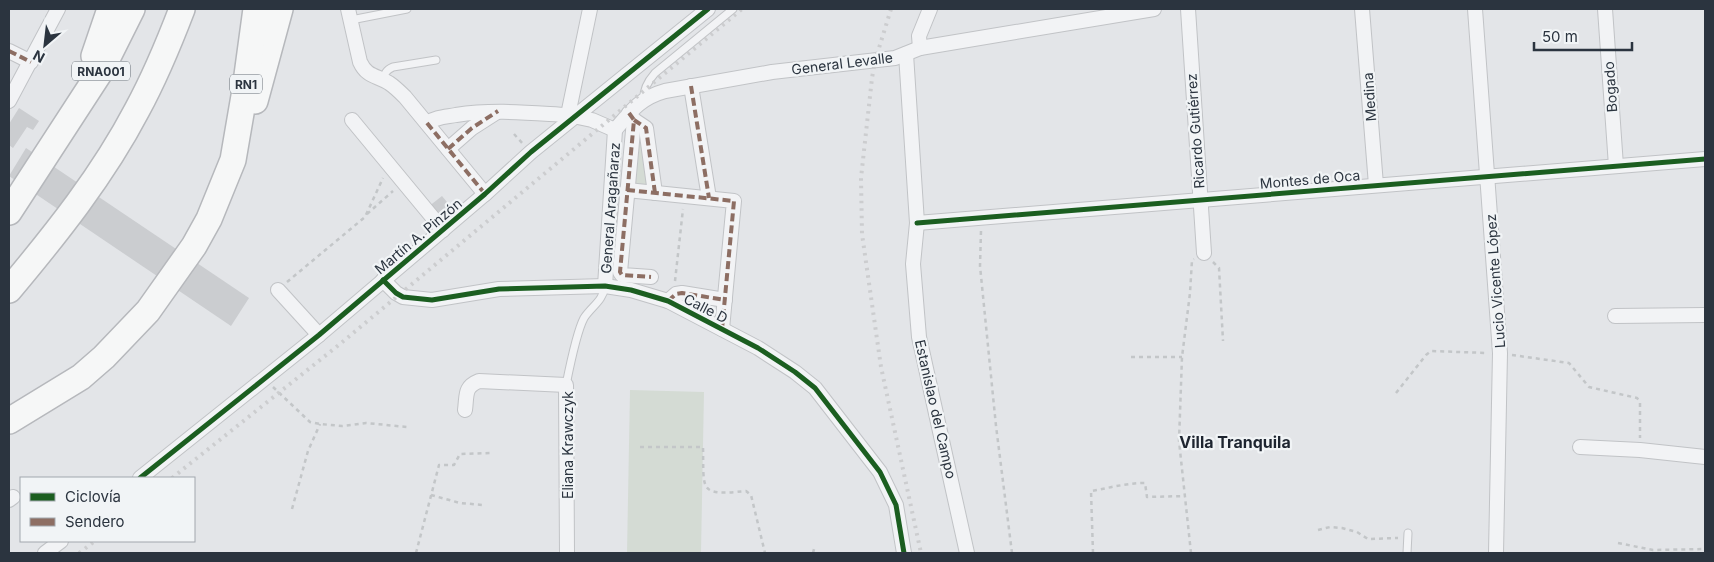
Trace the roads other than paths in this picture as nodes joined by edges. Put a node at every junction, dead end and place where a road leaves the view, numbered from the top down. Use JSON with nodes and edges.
{"nodes":[{"id":1,"x":58,"y":9,"type":"edge"},
{"id":2,"x":110,"y":9,"type":"edge"},
{"id":3,"x":132,"y":9,"type":"edge"},
{"id":4,"x":182,"y":9,"type":"edge"},
{"id":5,"x":256,"y":9,"type":"edge"},
{"id":6,"x":280,"y":9,"type":"edge"},
{"id":7,"x":406,"y":9,"type":"edge"},
{"id":8,"x":590,"y":9,"type":"edge"},
{"id":9,"x":708,"y":9,"type":"edge"},
{"id":10,"x":734,"y":9,"type":"edge"},
{"id":11,"x":930,"y":9,"type":"edge"},
{"id":12,"x":1154,"y":9,"type":"edge"},
{"id":13,"x":1188,"y":9,"type":"edge"},
{"id":14,"x":1362,"y":9,"type":"edge"},
{"id":15,"x":1475,"y":9,"type":"edge"},
{"id":16,"x":1605,"y":9,"type":"edge"},
{"id":17,"x":1095,"y":14,"type":"edge"},
{"id":18,"x":349,"y":15,"type":"edge"},
{"id":19,"x":920,"y":48,"type":"junction"},
{"id":20,"x":9,"y":51,"type":"edge"},
{"id":21,"x":906,"y":54,"type":"junction"},
{"id":22,"x":436,"y":60,"type":"dead end"},
{"id":23,"x":31,"y":62,"type":"junction"},
{"id":24,"x":383,"y":80,"type":"junction"},
{"id":25,"x":691,"y":86,"type":"junction"},
{"id":26,"x":644,"y":100,"type":"junction"},
{"id":27,"x":9,"y":101,"type":"edge"},
{"id":28,"x":498,"y":111,"type":"junction"},
{"id":29,"x":572,"y":116,"type":"junction"},
{"id":30,"x":631,"y":117,"type":"junction"},
{"id":31,"x":352,"y":120,"type":"dead end"},
{"id":32,"x":426,"y":123,"type":"junction"},
{"id":33,"x":64,"y":129,"type":"junction"},
{"id":34,"x":615,"y":130,"type":"junction"},
{"id":35,"x":448,"y":149,"type":"junction"},
{"id":36,"x":1705,"y":159,"type":"edge"},
{"id":37,"x":233,"y":160,"type":"junction"},
{"id":38,"x":1616,"y":166,"type":"junction"},
{"id":39,"x":1488,"y":177,"type":"junction"},
{"id":40,"x":1376,"y":185,"type":"junction"},
{"id":41,"x":627,"y":190,"type":"junction"},
{"id":42,"x":656,"y":193,"type":"junction"},
{"id":43,"x":485,"y":194,"type":"junction"},
{"id":44,"x":709,"y":198,"type":"junction"},
{"id":45,"x":1200,"y":200,"type":"junction"},
{"id":46,"x":9,"y":212,"type":"edge"},
{"id":47,"x":917,"y":223,"type":"junction"},
{"id":48,"x":443,"y":230,"type":"junction"},
{"id":49,"x":1204,"y":253,"type":"road end"},
{"id":50,"x":651,"y":277,"type":"dead end"},
{"id":51,"x":383,"y":280,"type":"junction"},
{"id":52,"x":605,"y":286,"type":"junction"},
{"id":53,"x":9,"y":290,"type":"edge"},
{"id":54,"x":278,"y":290,"type":"road end"},
{"id":55,"x":674,"y":298,"type":"junction"},
{"id":56,"x":725,"y":300,"type":"junction"},
{"id":57,"x":1705,"y":315,"type":"edge"},
{"id":58,"x":1615,"y":316,"type":"dead end"},
{"id":59,"x":722,"y":329,"type":"junction"},
{"id":60,"x":319,"y":335,"type":"junction"},
{"id":61,"x":566,"y":385,"type":"junction"},
{"id":62,"x":465,"y":410,"type":"dead end"},
{"id":63,"x":9,"y":421,"type":"edge"},
{"id":64,"x":1580,"y":447,"type":"dead end"},
{"id":65,"x":1705,"y":457,"type":"edge"},
{"id":66,"x":141,"y":477,"type":"edge"},
{"id":67,"x":1408,"y":536,"type":"road end"},
{"id":68,"x":60,"y":542,"type":"edge"},
{"id":69,"x":45,"y":553,"type":"edge"},
{"id":70,"x":567,"y":553,"type":"edge"},
{"id":71,"x":904,"y":553,"type":"edge"},
{"id":72,"x":967,"y":553,"type":"edge"},
{"id":73,"x":1407,"y":553,"type":"edge"},
{"id":74,"x":1496,"y":553,"type":"edge"}],
"edges":[{"from":1,"to":23,"type":"street"},
{"from":2,"to":33,"type":"highway"},
{"from":3,"to":33,"type":"highway","number":"RNA001"},
{"from":4,"to":53,"type":"highway"},
{"from":5,"to":37,"type":"highway","number":"RN1"},
{"from":6,"to":37,"type":"highway"},
{"from":7,"to":18,"type":"lane"},
{"from":8,"to":29,"type":"street"},
{"from":9,"to":29,"type":"street","name":"Martín A. Pinzón"},
{"from":10,"to":26,"type":"lane"},
{"from":11,"to":19,"type":"street"},
{"from":12,"to":17,"type":"street","name":"General Levalle"},
{"from":13,"to":45,"type":"street","name":"Ricardo Gutiérrez"},
{"from":14,"to":40,"type":"street","name":"Medina"},
{"from":15,"to":39,"type":"street","name":"Lucio Vicente López"},
{"from":16,"to":38,"type":"street","name":"Bogado"},
{"from":17,"to":19,"type":"street","name":"General Levalle"},
{"from":18,"to":24,"type":"street"},
{"from":19,"to":21,"type":"street","name":"General Levalle"},
{"from":20,"to":23,"type":"street"},
{"from":21,"to":25,"type":"street","name":"General Levalle"},
{"from":21,"to":47,"type":"street","name":"Estanislao del Campo"},
{"from":22,"to":24,"type":"lane"},
{"from":23,"to":27,"type":"street"},
{"from":24,"to":32,"type":"street"},
{"from":25,"to":26,"type":"street","name":"General Levalle"},
{"from":25,"to":44,"type":"street"},
{"from":26,"to":30,"type":"street","name":"General Levalle"},
{"from":28,"to":29,"type":"street"},
{"from":28,"to":32,"type":"street"},
{"from":28,"to":35,"type":"street"},
{"from":29,"to":34,"type":"street"},
{"from":29,"to":43,"type":"street","name":"Martín A. Pinzón"},
{"from":30,"to":34,"type":"street","name":"General Levalle"},
{"from":30,"to":41,"type":"street"},
{"from":30,"to":42,"type":"street"},
{"from":31,"to":48,"type":"street"},
{"from":32,"to":35,"type":"street"},
{"from":33,"to":46,"type":"highway","number":"RNA001"},
{"from":34,"to":52,"type":"street","name":"General Aragañaraz"},
{"from":35,"to":43,"type":"street"},
{"from":36,"to":38,"type":"street","name":"Montes de Oca"},
{"from":37,"to":63,"type":"highway","number":"RN1"},
{"from":38,"to":39,"type":"street","name":"Montes de Oca"},
{"from":39,"to":40,"type":"street","name":"Montes de Oca"},
{"from":39,"to":74,"type":"street","name":"Lucio Vicente López"},
{"from":40,"to":45,"type":"street","name":"Montes de Oca"},
{"from":41,"to":42,"type":"street"},
{"from":41,"to":50,"type":"street"},
{"from":42,"to":44,"type":"street"},
{"from":43,"to":48,"type":"street","name":"Martín A. Pinzón"},
{"from":44,"to":56,"type":"street"},
{"from":45,"to":47,"type":"street","name":"Montes de Oca"},
{"from":45,"to":49,"type":"street","name":"Ricardo Gutiérrez"},
{"from":47,"to":72,"type":"street","name":"Estanislao del Campo"},
{"from":48,"to":51,"type":"street","name":"Martín A. Pinzón"},
{"from":51,"to":52,"type":"street","name":"Calle D"},
{"from":51,"to":60,"type":"street","name":"Martín A. Pinzón"},
{"from":52,"to":55,"type":"street","name":"Calle D"},
{"from":52,"to":61,"type":"lane","name":"Eliana Krawczyk"},
{"from":54,"to":60,"type":"street"},
{"from":55,"to":56,"type":"street"},
{"from":55,"to":59,"type":"street","name":"Calle D"},
{"from":56,"to":59,"type":"street"},
{"from":57,"to":58,"type":"street"},
{"from":59,"to":71,"type":"street","name":"Calle D"},
{"from":60,"to":66,"type":"street","name":"Martín A. Pinzón"},
{"from":61,"to":62,"type":"street"},
{"from":61,"to":70,"type":"street","name":"Eliana Krawczyk"},
{"from":64,"to":65,"type":"street"},
{"from":67,"to":73,"type":"lane"},
{"from":68,"to":69,"type":"street"}]}
